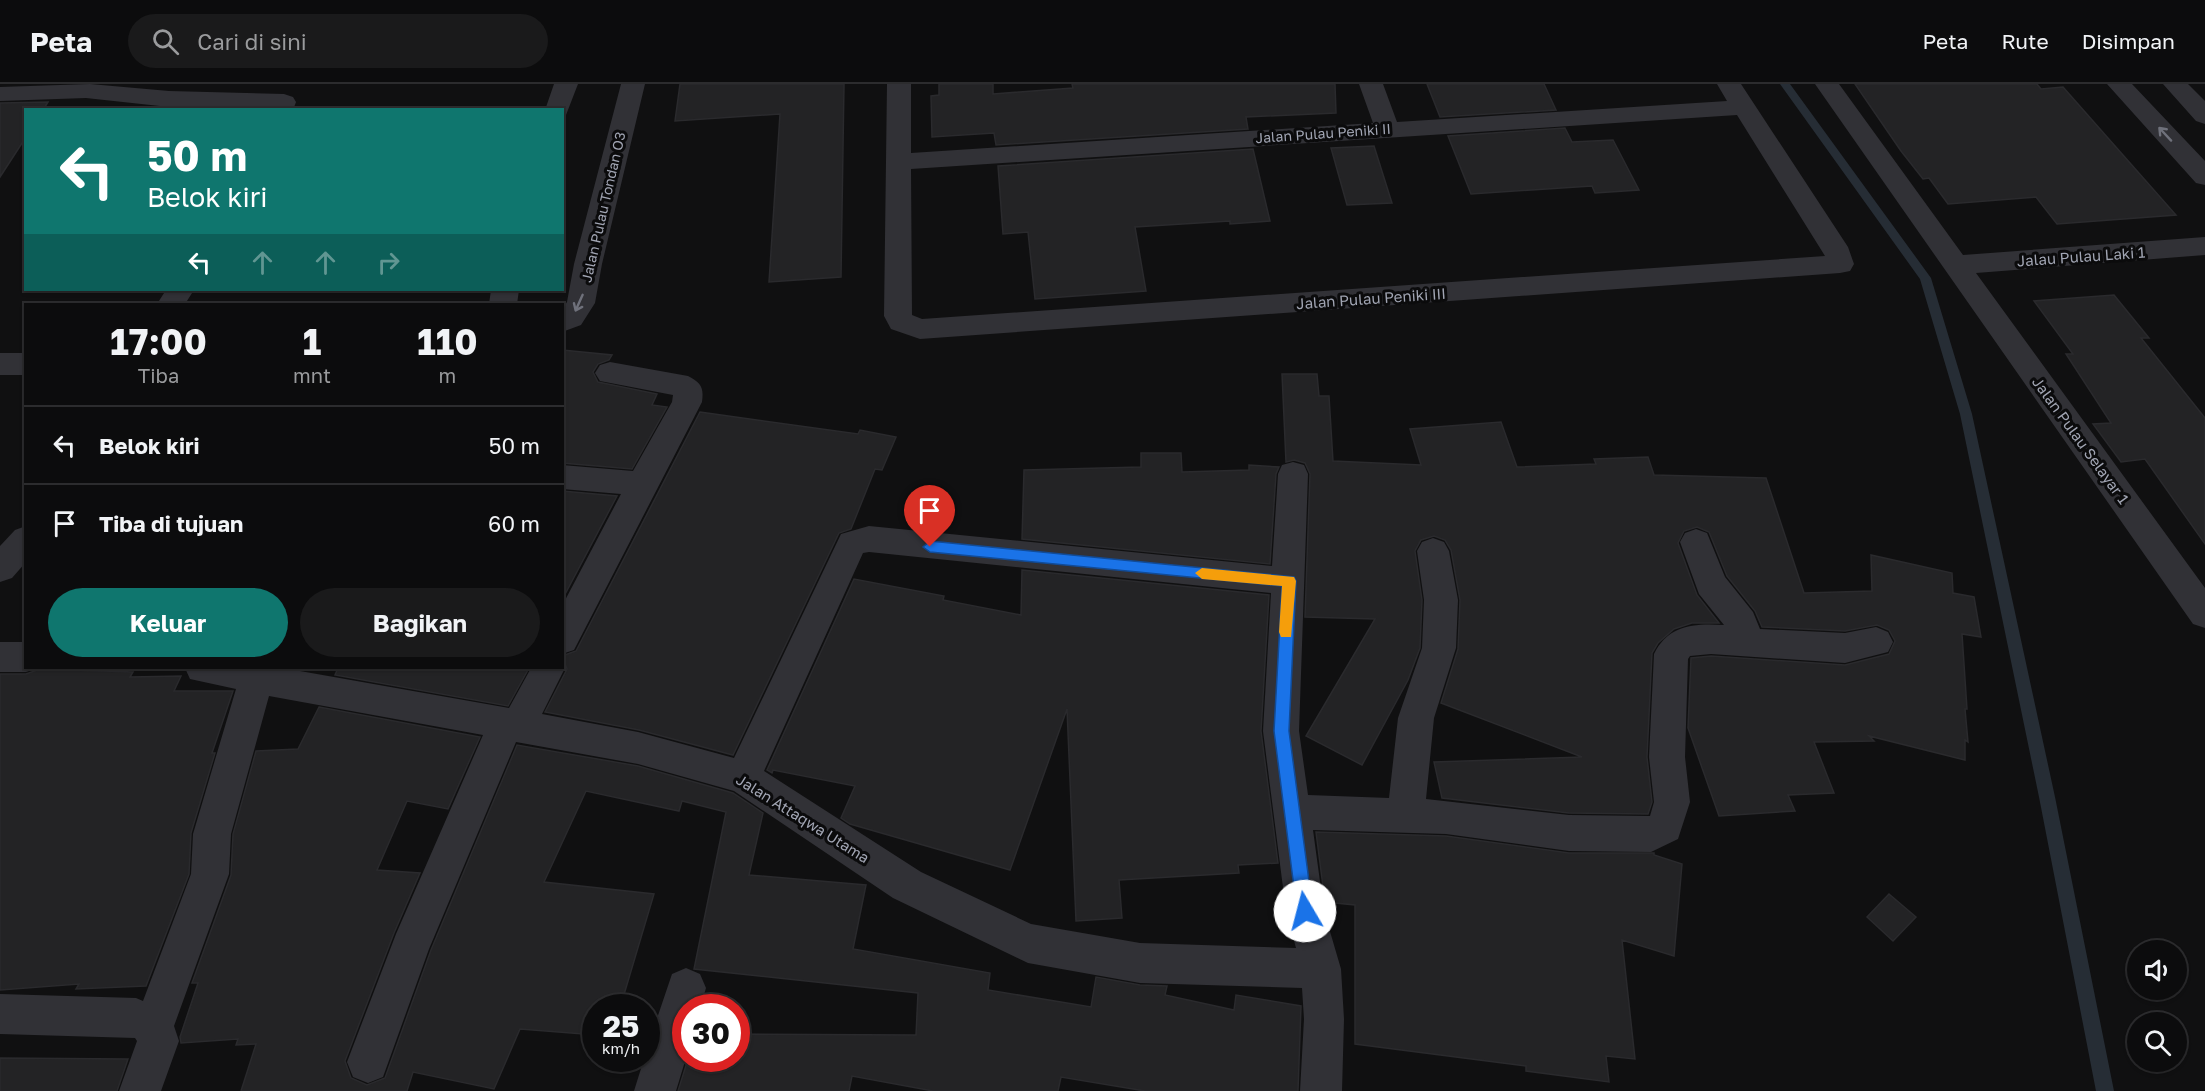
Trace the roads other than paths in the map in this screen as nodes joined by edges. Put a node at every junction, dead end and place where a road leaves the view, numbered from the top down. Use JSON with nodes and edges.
{"nodes":[{"id":1,"x":566,"y":84,"type":"edge"},
{"id":2,"x":633,"y":84,"type":"edge"},
{"id":3,"x":899,"y":84,"type":"edge"},
{"id":4,"x":1371,"y":84,"type":"edge"},
{"id":5,"x":1730,"y":84,"type":"edge"},
{"id":6,"x":1827,"y":84,"type":"edge"},
{"id":7,"x":2119,"y":84,"type":"edge"},
{"id":8,"x":2175,"y":84,"type":"edge"},
{"id":9,"x":0,"y":94,"type":"edge"},
{"id":10,"x":286,"y":98,"type":"edge"},
{"id":11,"x":559,"y":108,"type":"edge"},
{"id":12,"x":1745,"y":108,"type":"junction"},
{"id":13,"x":2205,"y":116,"type":"edge"},
{"id":14,"x":1387,"y":129,"type":"junction"},
{"id":15,"x":900,"y":162,"type":"junction"},
{"id":16,"x":2205,"y":177,"type":"edge"},
{"id":17,"x":2205,"y":246,"type":"edge"},
{"id":18,"x":1956,"y":265,"type":"junction"},
{"id":19,"x":564,"y":321,"type":"edge"},
{"id":20,"x":0,"y":364,"type":"edge"},
{"id":21,"x":24,"y":364,"type":"edge"},
{"id":22,"x":610,"y":373,"type":"dead end"},
{"id":23,"x":1293,"y":474,"type":"dead end"},
{"id":24,"x":564,"y":477,"type":"edge"},
{"id":25,"x":642,"y":484,"type":"junction"},
{"id":26,"x":24,"y":541,"type":"edge"},
{"id":27,"x":1696,"y":542,"type":"dead end"},
{"id":28,"x":1433,"y":551,"type":"dead end"},
{"id":29,"x":0,"y":567,"type":"edge"},
{"id":30,"x":1289,"y":581,"type":"junction"},
{"id":31,"x":2205,"y":614,"type":"edge"},
{"id":32,"x":564,"y":636,"type":"edge"},
{"id":33,"x":1748,"y":642,"type":"junction"},
{"id":34,"x":1876,"y":642,"type":"dead end"},
{"id":35,"x":0,"y":657,"type":"edge"},
{"id":36,"x":24,"y":657,"type":"edge"},
{"id":37,"x":209,"y":669,"type":"edge"},
{"id":38,"x":547,"y":669,"type":"edge"},
{"id":39,"x":257,"y":676,"type":"junction"},
{"id":40,"x":512,"y":726,"type":"junction"},
{"id":41,"x":743,"y":777,"type":"junction"},
{"id":42,"x":1292,"y":812,"type":"junction"},
{"id":43,"x":1406,"y":816,"type":"junction"},
{"id":44,"x":1322,"y":969,"type":"junction"},
{"id":45,"x":687,"y":988,"type":"dead end"},
{"id":46,"x":0,"y":1014,"type":"edge"},
{"id":47,"x":154,"y":1026,"type":"junction"},
{"id":48,"x":368,"y":1062,"type":"dead end"},
{"id":49,"x":140,"y":1091,"type":"edge"},
{"id":50,"x":656,"y":1091,"type":"edge"},
{"id":51,"x":1321,"y":1091,"type":"edge"}],
"edges":[{"from":1,"to":11,"type":"street"},
{"from":2,"to":19,"type":"street","name":"Jalan Pulau Tondan O3","one_way":true},
{"from":3,"to":15,"type":"street"},
{"from":4,"to":14,"type":"street"},
{"from":5,"to":12,"type":"street"},
{"from":6,"to":18,"type":"street","name":"Jalan Pulau Selayar 1"},
{"from":16,"to":7,"type":"street","one_way":true},
{"from":8,"to":13,"type":"street"},
{"from":9,"to":10,"type":"street"},
{"from":12,"to":14,"type":"street","name":"Jalan Pulau Peniki II"},
{"from":12,"to":15,"type":"street","name":"Jalan Pulau Peniki III"},
{"from":14,"to":15,"type":"street","name":"Jalan Pulau Peniki II"},
{"from":17,"to":18,"type":"street","name":"Jalau Pulau Laki 1"},
{"from":18,"to":31,"type":"street","name":"Jalan Pulau Selayar 1"},
{"from":20,"to":21,"type":"street"},
{"from":22,"to":25,"type":"street"},
{"from":23,"to":30,"type":"street"},
{"from":24,"to":25,"type":"street"},
{"from":25,"to":32,"type":"street"},
{"from":26,"to":29,"type":"street"},
{"from":27,"to":33,"type":"street"},
{"from":28,"to":43,"type":"street"},
{"from":30,"to":41,"type":"street"},
{"from":30,"to":42,"type":"street"},
{"from":33,"to":34,"type":"street"},
{"from":33,"to":43,"type":"street"},
{"from":35,"to":36,"type":"street"},
{"from":37,"to":39,"type":"street","name":"Jalan Attaqwa Utama"},
{"from":38,"to":40,"type":"street"},
{"from":39,"to":40,"type":"street","name":"Jalan Attaqwa Utama"},
{"from":39,"to":47,"type":"street"},
{"from":40,"to":41,"type":"street","name":"Jalan Attaqwa Utama"},
{"from":40,"to":48,"type":"street"},
{"from":41,"to":44,"type":"street","name":"Jalan Attaqwa Utama"},
{"from":42,"to":43,"type":"street"},
{"from":42,"to":44,"type":"street"},
{"from":44,"to":51,"type":"street"},
{"from":45,"to":50,"type":"street"},
{"from":46,"to":47,"type":"street"},
{"from":47,"to":49,"type":"street"}]}
